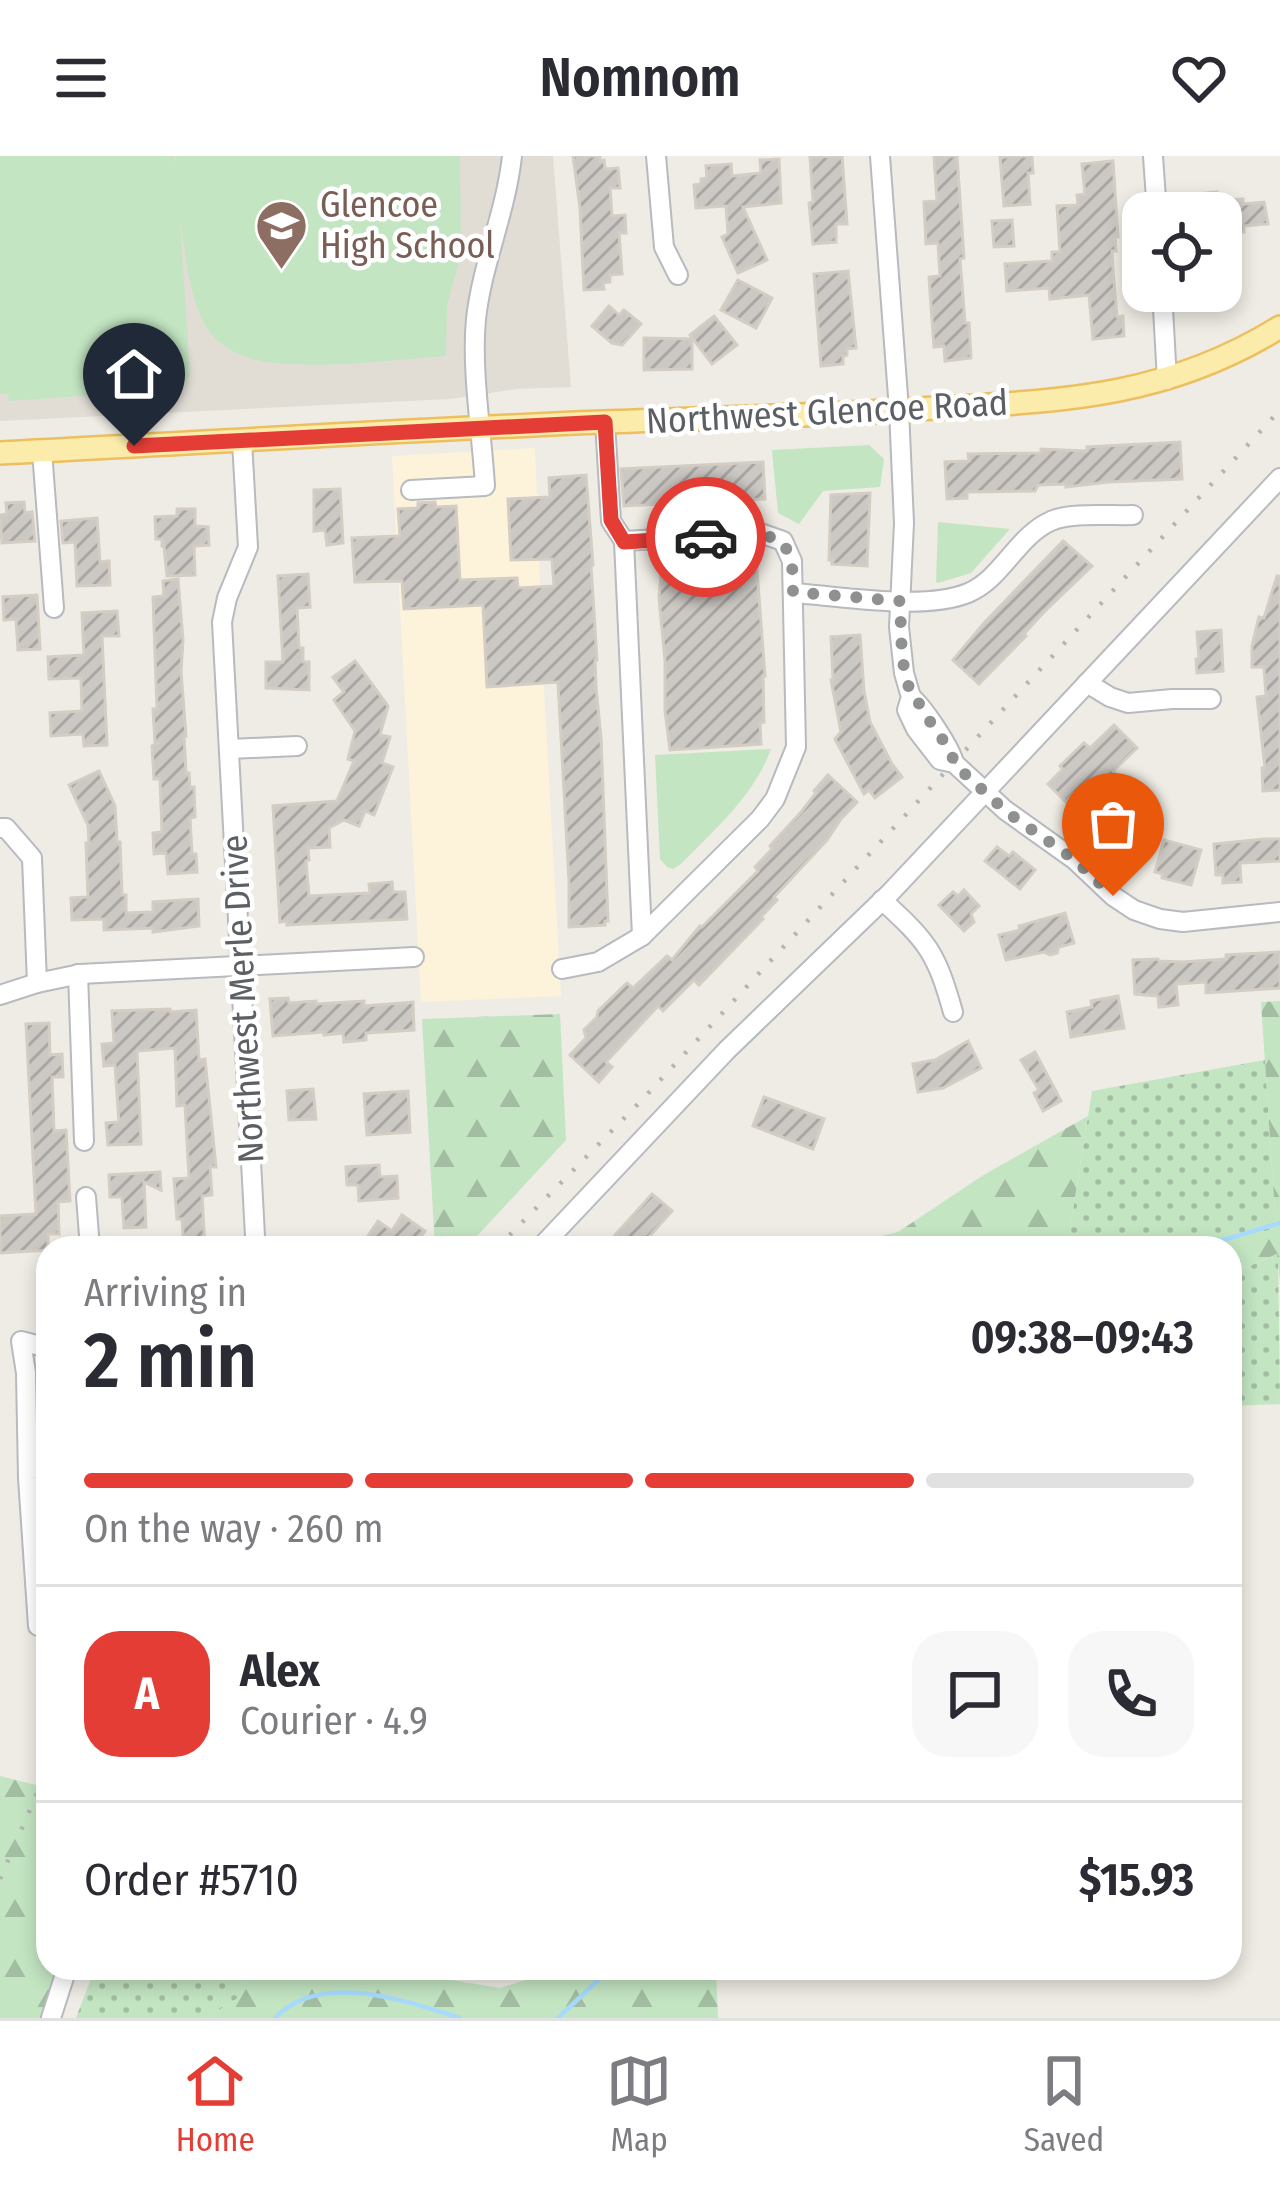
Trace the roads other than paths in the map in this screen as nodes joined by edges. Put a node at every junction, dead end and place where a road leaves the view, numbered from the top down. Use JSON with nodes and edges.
{"nodes":[{"id":1,"x":512,"y":156,"type":"edge"},
{"id":2,"x":656,"y":156,"type":"edge"},
{"id":3,"x":880,"y":156,"type":"edge"},
{"id":4,"x":1153,"y":156,"type":"edge"},
{"id":5,"x":1163,"y":156,"type":"edge"},
{"id":6,"x":1156,"y":192,"type":"edge"},
{"id":7,"x":678,"y":275,"type":"dead end"},
{"id":8,"x":1163,"y":312,"type":"edge"},
{"id":9,"x":1280,"y":327,"type":"edge"},
{"id":10,"x":1167,"y":380,"type":"junction"},
{"id":11,"x":899,"y":410,"type":"junction"},
{"id":12,"x":605,"y":422,"type":"junction"},
{"id":13,"x":482,"y":428,"type":"junction"},
{"id":14,"x":242,"y":441,"type":"junction"},
{"id":15,"x":42,"y":451,"type":"junction"},
{"id":16,"x":0,"y":453,"type":"edge"},
{"id":17,"x":1280,"y":478,"type":"edge"},
{"id":18,"x":411,"y":490,"type":"dead end"},
{"id":19,"x":1133,"y":515,"type":"dead end"},
{"id":20,"x":624,"y":542,"type":"junction"},
{"id":21,"x":793,"y":592,"type":"junction"},
{"id":22,"x":900,"y":601,"type":"junction"},
{"id":23,"x":54,"y":608,"type":"dead end"},
{"id":24,"x":1087,"y":683,"type":"junction"},
{"id":25,"x":1211,"y":698,"type":"dead end"},
{"id":26,"x":296,"y":746,"type":"dead end"},
{"id":27,"x":230,"y":749,"type":"junction"},
{"id":28,"x":984,"y":793,"type":"junction"},
{"id":29,"x":3,"y":828,"type":"edge"},
{"id":30,"x":883,"y":900,"type":"junction"},
{"id":31,"x":1280,"y":912,"type":"edge"},
{"id":32,"x":642,"y":936,"type":"junction"},
{"id":33,"x":414,"y":957,"type":"dead end"},
{"id":34,"x":242,"y":966,"type":"junction"},
{"id":35,"x":562,"y":969,"type":"dead end"},
{"id":36,"x":78,"y":974,"type":"junction"},
{"id":37,"x":37,"y":982,"type":"junction"},
{"id":38,"x":0,"y":994,"type":"edge"},
{"id":39,"x":952,"y":1012,"type":"dead end"},
{"id":40,"x":84,"y":1141,"type":"dead end"},
{"id":41,"x":86,"y":1197,"type":"dead end"},
{"id":42,"x":89,"y":1236,"type":"edge"},
{"id":43,"x":255,"y":1236,"type":"edge"},
{"id":44,"x":551,"y":1236,"type":"edge"},
{"id":45,"x":36,"y":1344,"type":"edge"},
{"id":46,"x":36,"y":1596,"type":"edge"},
{"id":47,"x":63,"y":1980,"type":"edge"},
{"id":48,"x":51,"y":2018,"type":"edge"}],
"edges":[{"from":1,"to":13,"type":"street"},
{"from":2,"to":7,"type":"street"},
{"from":3,"to":11,"type":"street"},
{"from":4,"to":5,"type":"street"},
{"from":4,"to":6,"type":"street"},
{"from":8,"to":10,"type":"street"},
{"from":9,"to":10,"type":"main road","name":"Northwest Glencoe Road"},
{"from":10,"to":11,"type":"main road","name":"Northwest Glencoe Road"},
{"from":11,"to":12,"type":"main road","name":"Northwest Glencoe Road"},
{"from":11,"to":22,"type":"street"},
{"from":12,"to":13,"type":"main road","name":"Northwest Glencoe Road"},
{"from":12,"to":20,"type":"street"},
{"from":13,"to":14,"type":"main road","name":"Northwest Glencoe Road"},
{"from":13,"to":18,"type":"street"},
{"from":14,"to":15,"type":"main road","name":"Northwest Glencoe Road"},
{"from":14,"to":27,"type":"street","name":"Northwest Merle Drive"},
{"from":15,"to":16,"type":"main road","name":"Northwest Glencoe Road"},
{"from":15,"to":23,"type":"street"},
{"from":17,"to":24,"type":"street"},
{"from":19,"to":22,"type":"street"},
{"from":20,"to":21,"type":"street"},
{"from":20,"to":32,"type":"street"},
{"from":21,"to":22,"type":"street"},
{"from":21,"to":32,"type":"street"},
{"from":22,"to":28,"type":"street"},
{"from":24,"to":25,"type":"street"},
{"from":24,"to":28,"type":"street"},
{"from":26,"to":27,"type":"street"},
{"from":27,"to":34,"type":"street","name":"Northwest Merle Drive"},
{"from":28,"to":30,"type":"street"},
{"from":28,"to":31,"type":"street"},
{"from":29,"to":37,"type":"street"},
{"from":30,"to":39,"type":"street"},
{"from":30,"to":44,"type":"street"},
{"from":32,"to":35,"type":"street"},
{"from":33,"to":34,"type":"street"},
{"from":34,"to":36,"type":"street"},
{"from":34,"to":43,"type":"street","name":"Northwest Merle Drive"},
{"from":36,"to":37,"type":"street"},
{"from":36,"to":40,"type":"street"},
{"from":37,"to":38,"type":"street"},
{"from":41,"to":42,"type":"street"},
{"from":45,"to":46,"type":"street"},
{"from":47,"to":48,"type":"street"}]}
